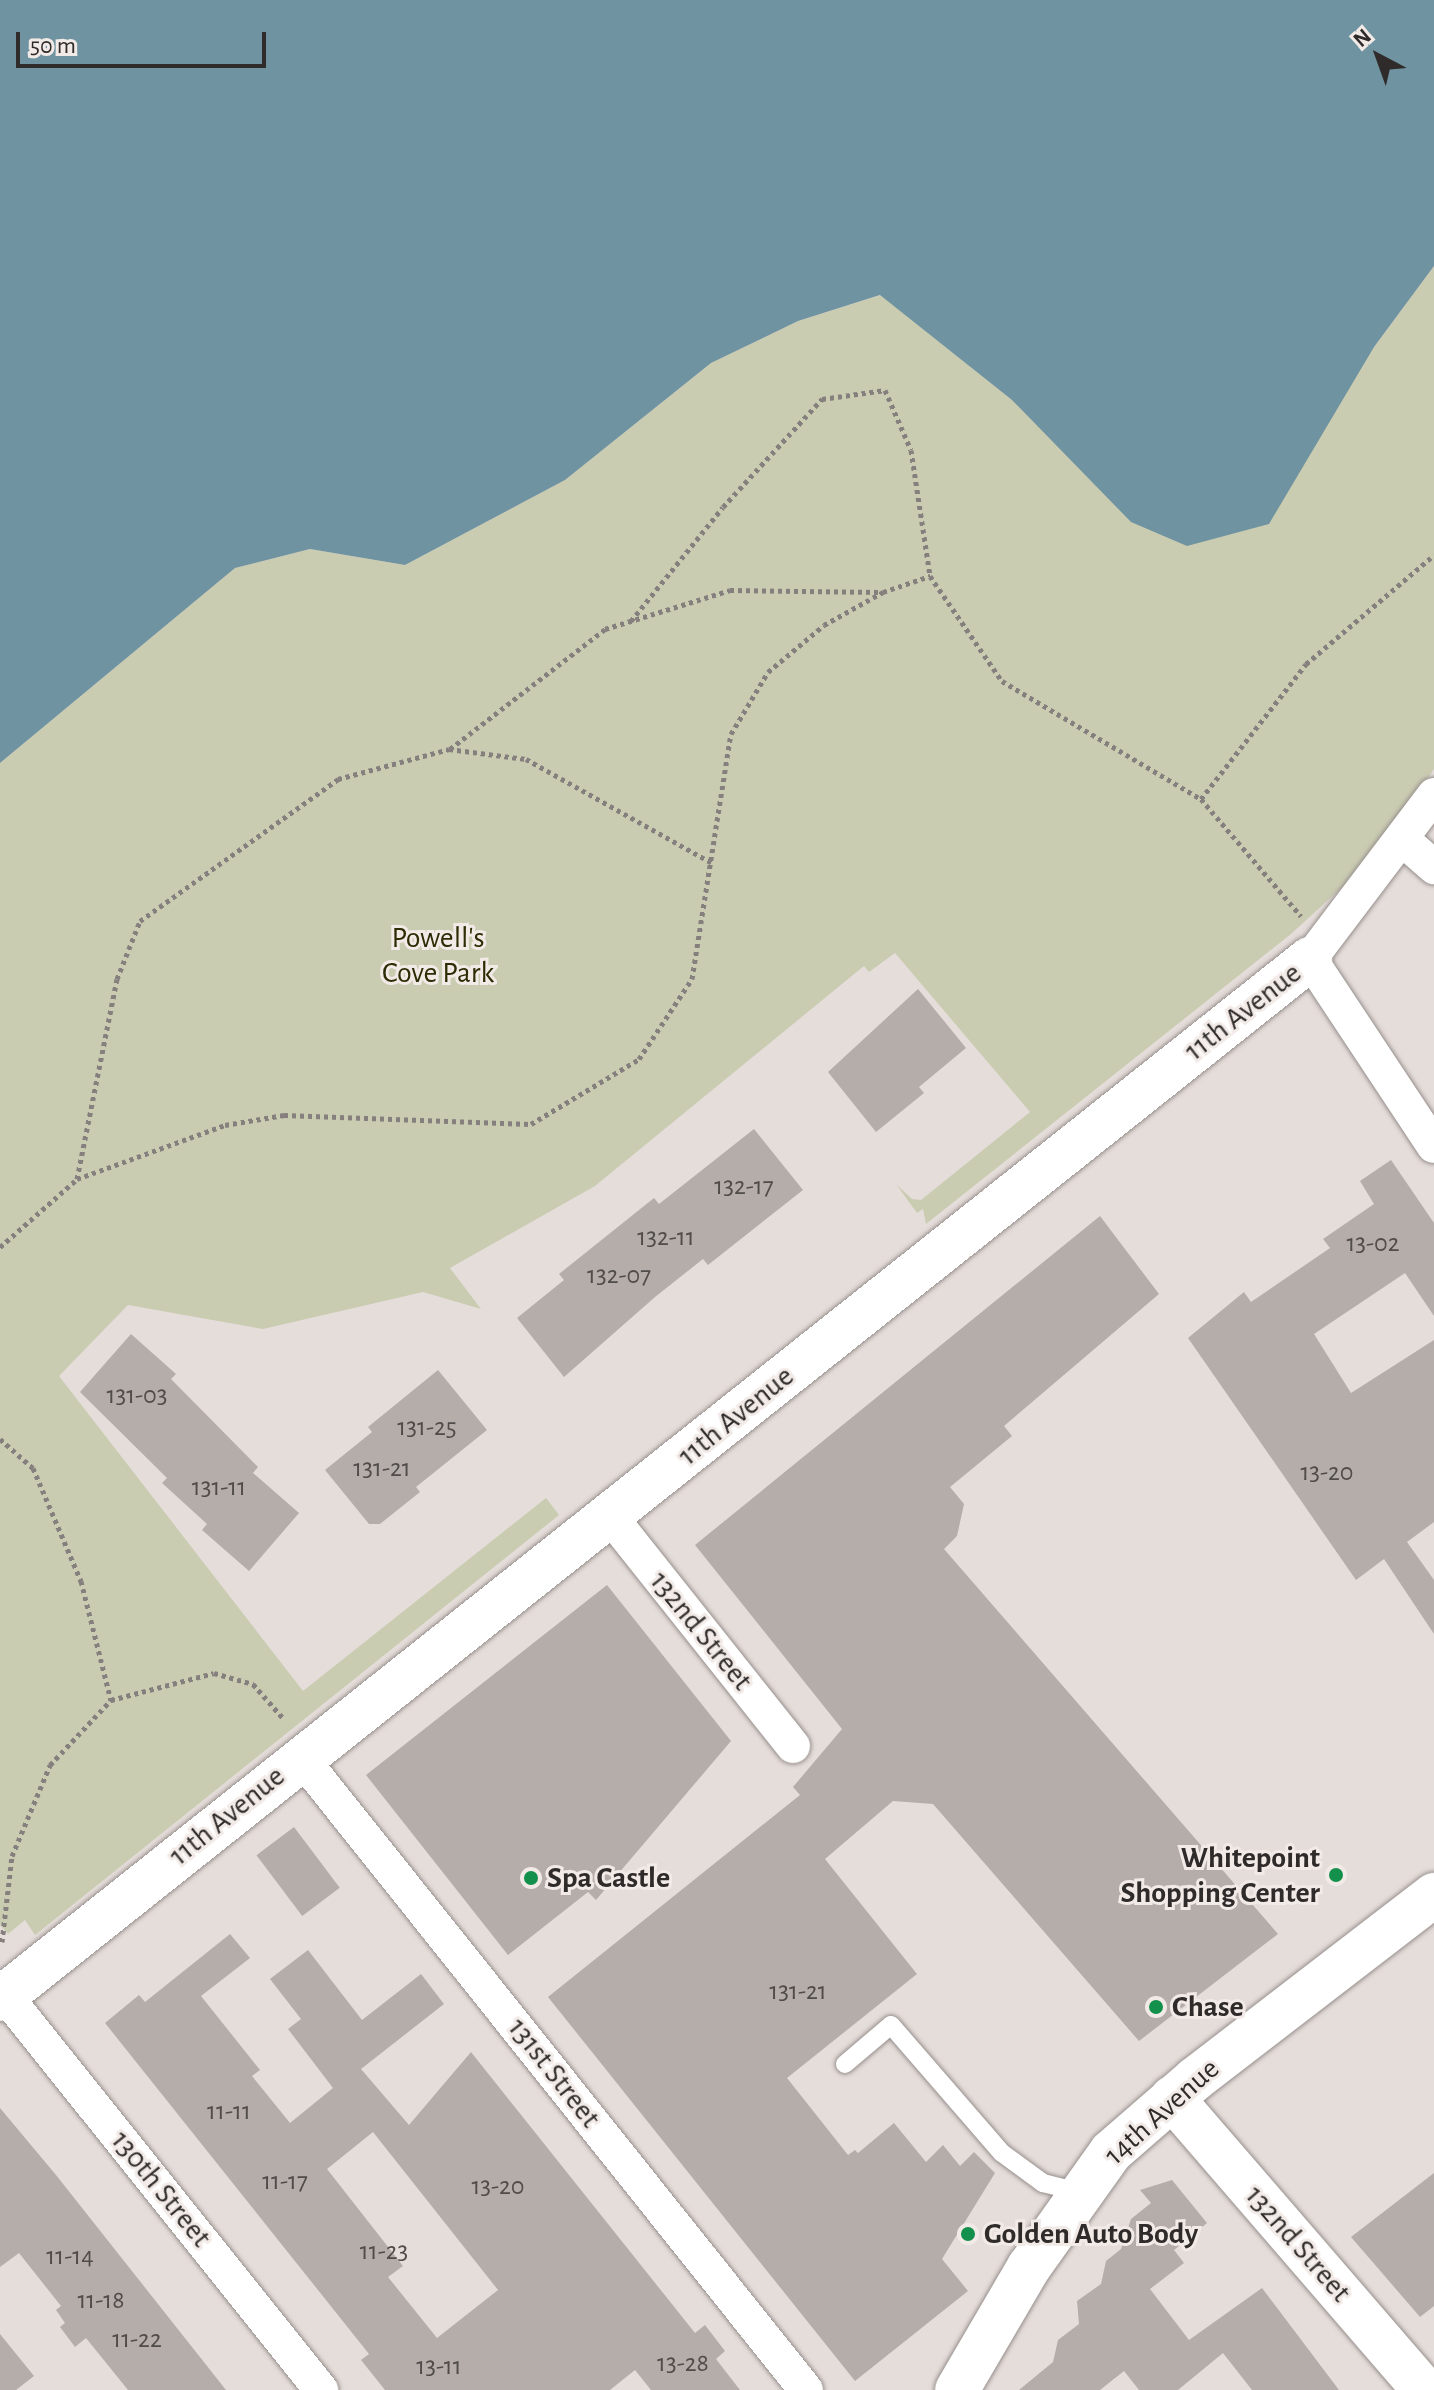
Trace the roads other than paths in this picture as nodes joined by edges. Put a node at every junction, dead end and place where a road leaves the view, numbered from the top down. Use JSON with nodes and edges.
{"nodes":[{"id":1,"x":1434,"y":795,"type":"edge"},
{"id":2,"x":1402,"y":839,"type":"junction"},
{"id":3,"x":1434,"y":867,"type":"edge"},
{"id":4,"x":1318,"y":949,"type":"junction"},
{"id":5,"x":1434,"y":1146,"type":"edge"},
{"id":6,"x":610,"y":1516,"type":"junction"},
{"id":7,"x":292,"y":1737,"type":"junction"},
{"id":8,"x":793,"y":1746,"type":"dead end"},
{"id":9,"x":1434,"y":1895,"type":"edge"},
{"id":10,"x":2,"y":1994,"type":"edge"},
{"id":11,"x":845,"y":2064,"type":"dead end"},
{"id":12,"x":1172,"y":2098,"type":"junction"},
{"id":13,"x":1078,"y":2192,"type":"junction"},
{"id":14,"x":1427,"y":2385,"type":"edge"},
{"id":15,"x":321,"y":2390,"type":"edge"},
{"id":16,"x":806,"y":2390,"type":"edge"},
{"id":17,"x":957,"y":2390,"type":"edge"}],
"edges":[{"from":1,"to":2,"type":"street","name":"11th Avenue"},
{"from":2,"to":3,"type":"street"},
{"from":2,"to":4,"type":"street","name":"11th Avenue"},
{"from":4,"to":5,"type":"street"},
{"from":4,"to":6,"type":"street","name":"11th Avenue"},
{"from":6,"to":7,"type":"street","name":"11th Avenue"},
{"from":6,"to":8,"type":"street","name":"132nd Street"},
{"from":7,"to":10,"type":"street","name":"11th Avenue"},
{"from":7,"to":16,"type":"street","name":"131st Street"},
{"from":9,"to":12,"type":"street","name":"14th Avenue"},
{"from":10,"to":15,"type":"street","name":"130th Street"},
{"from":11,"to":13,"type":"lane"},
{"from":12,"to":13,"type":"street","name":"14th Avenue"},
{"from":12,"to":14,"type":"street","name":"132nd Street"},
{"from":13,"to":17,"type":"street","name":"14th Avenue"}]}
